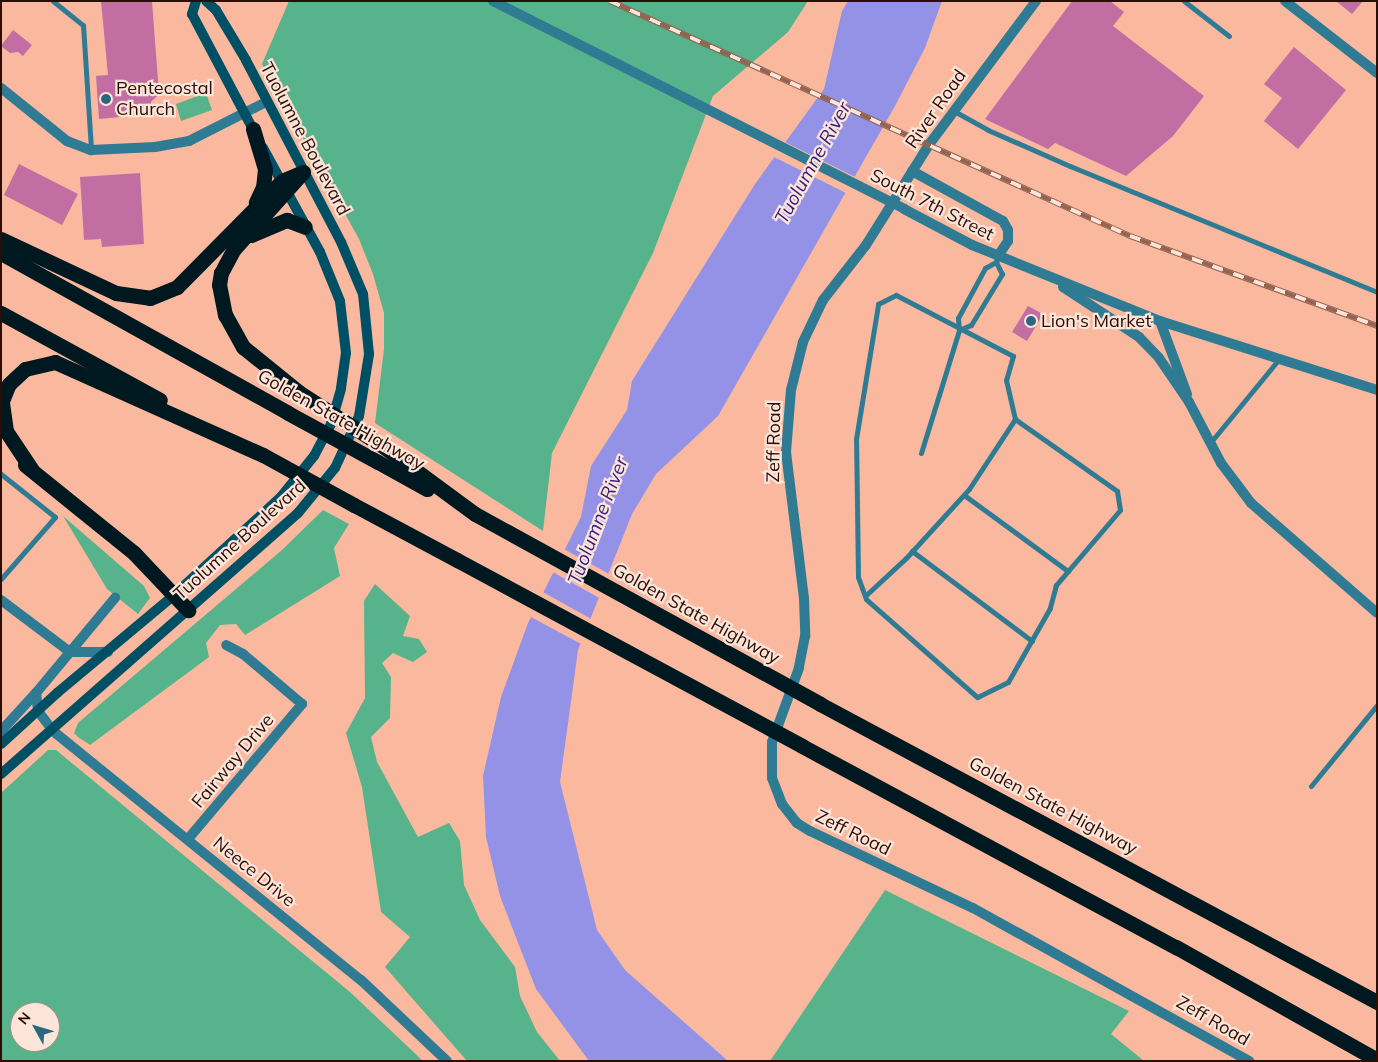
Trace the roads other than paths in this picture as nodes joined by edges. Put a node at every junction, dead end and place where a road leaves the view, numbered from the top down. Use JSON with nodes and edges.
{"nodes":[{"id":1,"x":53,"y":1,"type":"edge"},
{"id":2,"x":196,"y":1,"type":"edge"},
{"id":3,"x":206,"y":1,"type":"edge"},
{"id":4,"x":493,"y":1,"type":"edge"},
{"id":5,"x":1036,"y":1,"type":"edge"},
{"id":6,"x":1184,"y":1,"type":"edge"},
{"id":7,"x":1285,"y":1,"type":"edge"},
{"id":8,"x":1229,"y":36,"type":"dead end"},
{"id":9,"x":1377,"y":73,"type":"edge"},
{"id":10,"x":1,"y":88,"type":"edge"},
{"id":11,"x":266,"y":102,"type":"junction"},
{"id":12,"x":953,"y":110,"type":"junction"},
{"id":13,"x":244,"y":112,"type":"junction"},
{"id":14,"x":253,"y":129,"type":"junction"},
{"id":15,"x":91,"y":150,"type":"junction"},
{"id":16,"x":912,"y":171,"type":"junction"},
{"id":17,"x":303,"y":172,"type":"junction"},
{"id":18,"x":285,"y":186,"type":"junction"},
{"id":19,"x":305,"y":227,"type":"junction"},
{"id":20,"x":240,"y":232,"type":"junction"},
{"id":21,"x":1,"y":239,"type":"edge"},
{"id":22,"x":1,"y":253,"type":"edge"},
{"id":23,"x":997,"y":259,"type":"junction"},
{"id":24,"x":1039,"y":272,"type":"junction"},
{"id":25,"x":1377,"y":292,"type":"edge"},
{"id":26,"x":1,"y":313,"type":"edge"},
{"id":27,"x":1160,"y":321,"type":"junction"},
{"id":28,"x":959,"y":330,"type":"junction"},
{"id":29,"x":1279,"y":359,"type":"junction"},
{"id":30,"x":1377,"y":390,"type":"edge"},
{"id":31,"x":1189,"y":402,"type":"junction"},
{"id":32,"x":1015,"y":419,"type":"junction"},
{"id":33,"x":1209,"y":444,"type":"junction"},
{"id":34,"x":1,"y":447,"type":"edge"},
{"id":35,"x":920,"y":453,"type":"dead end"},
{"id":36,"x":263,"y":455,"type":"junction"},
{"id":37,"x":32,"y":470,"type":"junction"},
{"id":38,"x":1,"y":474,"type":"edge"},
{"id":39,"x":964,"y":496,"type":"junction"},
{"id":40,"x":475,"y":514,"type":"junction"},
{"id":41,"x":912,"y":551,"type":"junction"},
{"id":42,"x":1068,"y":571,"type":"junction"},
{"id":43,"x":1,"y":579,"type":"edge"},
{"id":44,"x":174,"y":595,"type":"junction"},
{"id":45,"x":865,"y":596,"type":"junction"},
{"id":46,"x":115,"y":598,"type":"dead end"},
{"id":47,"x":1,"y":600,"type":"edge"},
{"id":48,"x":188,"y":610,"type":"junction"},
{"id":49,"x":1377,"y":613,"type":"edge"},
{"id":50,"x":1032,"y":641,"type":"junction"},
{"id":51,"x":226,"y":644,"type":"dead end"},
{"id":52,"x":70,"y":652,"type":"junction"},
{"id":53,"x":108,"y":652,"type":"junction"},
{"id":54,"x":36,"y":693,"type":"junction"},
{"id":55,"x":1377,"y":705,"type":"edge"},
{"id":56,"x":38,"y":711,"type":"junction"},
{"id":57,"x":1,"y":731,"type":"edge"},
{"id":58,"x":53,"y":732,"type":"junction"},
{"id":59,"x":1,"y":744,"type":"edge"},
{"id":60,"x":1,"y":774,"type":"edge"},
{"id":61,"x":1311,"y":786,"type":"dead end"},
{"id":62,"x":188,"y":839,"type":"junction"},
{"id":63,"x":1377,"y":1002,"type":"edge"},
{"id":64,"x":1377,"y":1060,"type":"edge"},
{"id":65,"x":447,"y":1061,"type":"edge"},
{"id":66,"x":1249,"y":1061,"type":"edge"}],
"edges":[{"from":1,"to":15,"type":"lane"},
{"from":2,"to":13,"type":"main road","name":"Tuolumne Boulevard"},
{"from":3,"to":11,"type":"main road","name":"Tuolumne Boulevard"},
{"from":4,"to":23,"type":"street","name":"South 7th Street","bridge":true},
{"from":5,"to":12,"type":"street","name":"River Road"},
{"from":6,"to":8,"type":"lane"},
{"from":7,"to":9,"type":"street"},
{"from":10,"to":15,"type":"street"},
{"from":11,"to":13,"type":"street"},
{"from":11,"to":17,"type":"main road","name":"Tuolumne Boulevard"},
{"from":12,"to":16,"type":"street","name":"River Road"},
{"from":12,"to":25,"type":"lane"},
{"from":13,"to":14,"type":"main road","name":"Tuolumne Boulevard"},
{"from":13,"to":15,"type":"street"},
{"from":14,"to":18,"type":"main road","name":"Tuolumne Boulevard"},
{"from":14,"to":20,"type":"highway"},
{"from":16,"to":23,"type":"street","name":"River Road"},
{"from":16,"to":66,"type":"street","name":"Zeff Road"},
{"from":17,"to":18,"type":"highway"},
{"from":17,"to":48,"type":"main road","name":"Tuolumne Boulevard"},
{"from":18,"to":19,"type":"main road","name":"Tuolumne Boulevard"},
{"from":18,"to":20,"type":"highway"},
{"from":19,"to":20,"type":"highway"},
{"from":19,"to":44,"type":"main road","name":"Tuolumne Boulevard"},
{"from":20,"to":21,"type":"highway"},
{"from":20,"to":40,"type":"highway","bridge":true},
{"from":22,"to":40,"type":"highway","name":"Golden State Highway","bridge":true},
{"from":23,"to":24,"type":"street","name":"South 7th Street"},
{"from":23,"to":28,"type":"lane"},
{"from":23,"to":28,"type":"lane"},
{"from":24,"to":27,"type":"street","name":"South 7th Street"},
{"from":24,"to":31,"type":"street"},
{"from":26,"to":36,"type":"highway"},
{"from":27,"to":29,"type":"street","name":"South 7th Street"},
{"from":27,"to":31,"type":"street"},
{"from":28,"to":32,"type":"lane"},
{"from":28,"to":35,"type":"lane"},
{"from":28,"to":45,"type":"lane"},
{"from":29,"to":30,"type":"street","name":"South 7th Street"},
{"from":29,"to":33,"type":"lane"},
{"from":31,"to":33,"type":"street"},
{"from":32,"to":39,"type":"lane"},
{"from":32,"to":42,"type":"lane"},
{"from":33,"to":49,"type":"street"},
{"from":34,"to":37,"type":"highway"},
{"from":36,"to":37,"type":"highway"},
{"from":36,"to":64,"type":"highway","bridge":true},
{"from":37,"to":44,"type":"highway"},
{"from":38,"to":43,"type":"lane"},
{"from":39,"to":41,"type":"lane"},
{"from":39,"to":42,"type":"lane"},
{"from":40,"to":63,"type":"highway","name":"Golden State Highway","bridge":true},
{"from":41,"to":45,"type":"lane"},
{"from":41,"to":50,"type":"lane"},
{"from":42,"to":50,"type":"lane"},
{"from":44,"to":48,"type":"highway"},
{"from":44,"to":53,"type":"main road","name":"Tuolumne Boulevard"},
{"from":45,"to":50,"type":"lane"},
{"from":46,"to":52,"type":"street"},
{"from":47,"to":52,"type":"street"},
{"from":48,"to":58,"type":"main road","name":"Tuolumne Boulevard"},
{"from":51,"to":62,"type":"street","name":"Fairway Drive"},
{"from":52,"to":53,"type":"street"},
{"from":52,"to":54,"type":"street"},
{"from":53,"to":56,"type":"main road","name":"Tuolumne Boulevard"},
{"from":54,"to":56,"type":"street"},
{"from":54,"to":57,"type":"street"},
{"from":55,"to":61,"type":"lane"},
{"from":56,"to":58,"type":"street","name":"Neece Drive"},
{"from":56,"to":59,"type":"main road","name":"Tuolumne Boulevard"},
{"from":58,"to":60,"type":"main road","name":"Tuolumne Boulevard"},
{"from":58,"to":62,"type":"street","name":"Neece Drive"},
{"from":62,"to":65,"type":"street","name":"Neece Drive"}]}
